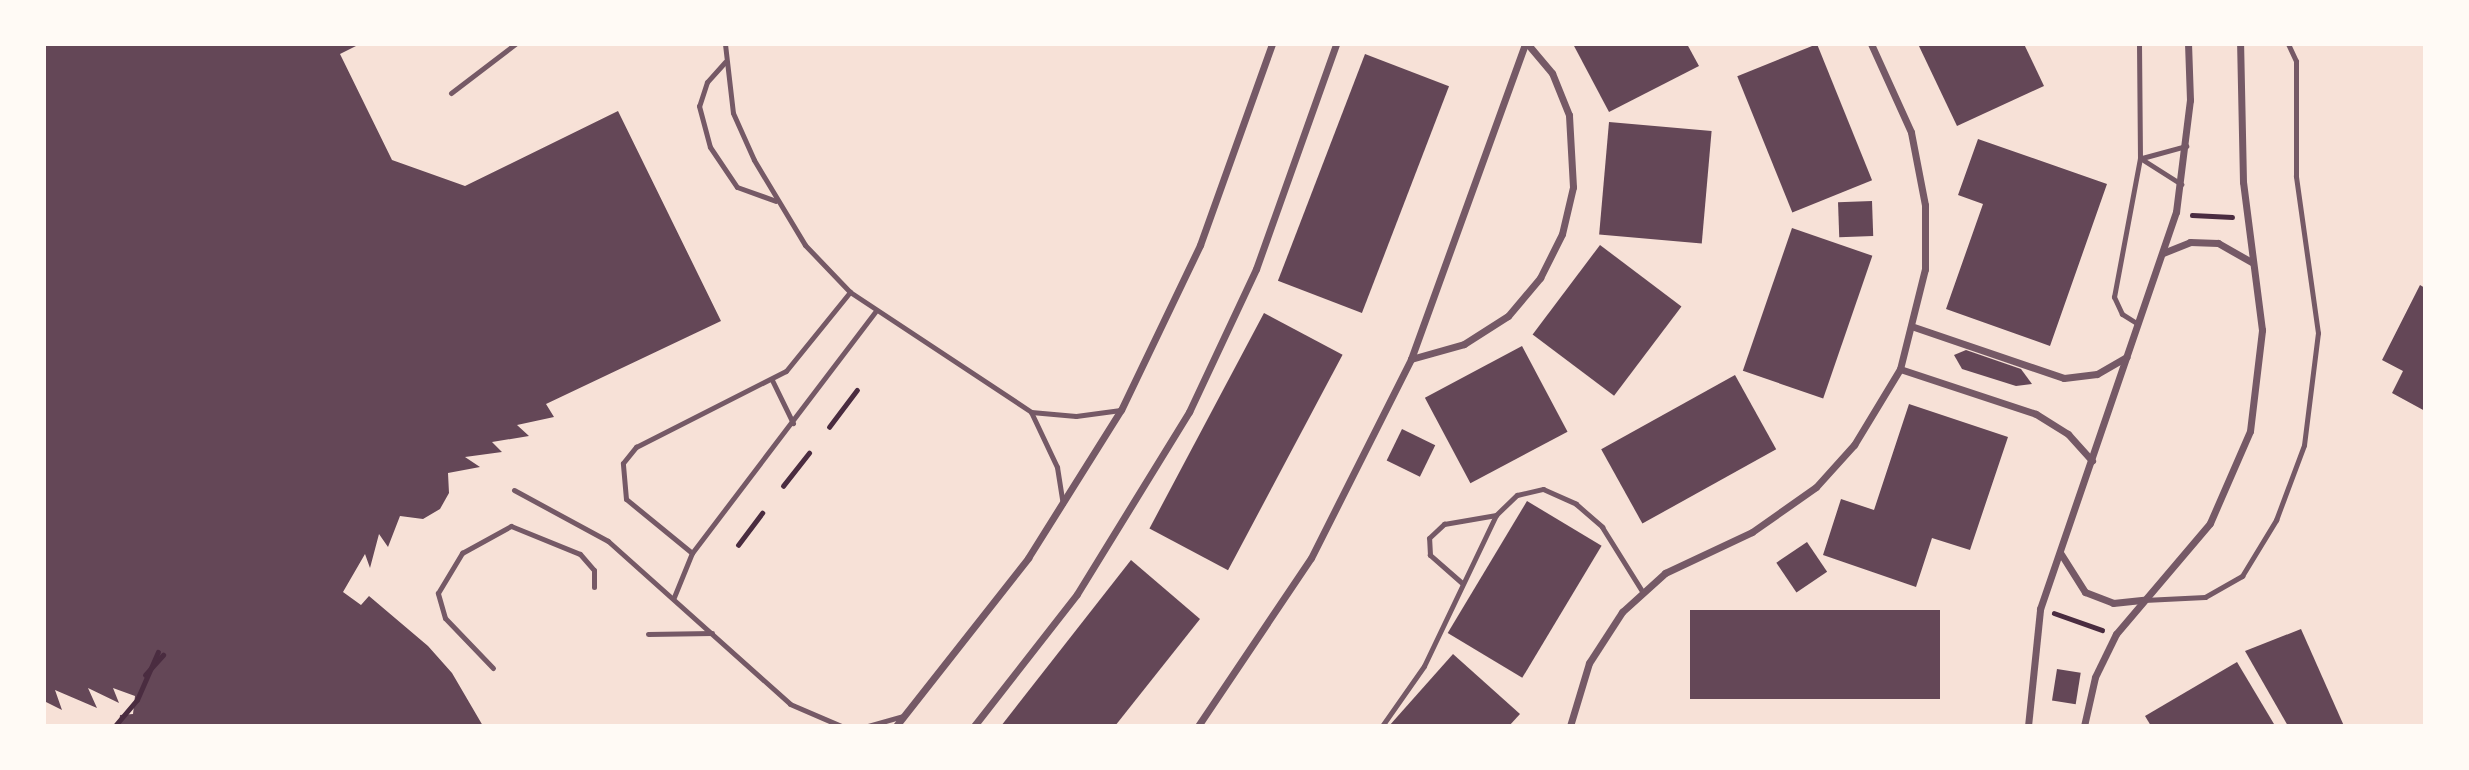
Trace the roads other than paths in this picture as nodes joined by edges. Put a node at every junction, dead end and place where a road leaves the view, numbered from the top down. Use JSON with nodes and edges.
{"nodes":[{"id":1,"x":515,"y":44,"type":"edge"},
{"id":2,"x":725,"y":44,"type":"edge"},
{"id":3,"x":1272,"y":44,"type":"edge"},
{"id":4,"x":1336,"y":44,"type":"edge"},
{"id":5,"x":1526,"y":44,"type":"edge"},
{"id":6,"x":1871,"y":44,"type":"edge"},
{"id":7,"x":2138,"y":44,"type":"edge"},
{"id":8,"x":2188,"y":44,"type":"edge"},
{"id":9,"x":2240,"y":44,"type":"edge"},
{"id":10,"x":2288,"y":44,"type":"edge"},
{"id":11,"x":724,"y":62,"type":"junction"},
{"id":12,"x":451,"y":93,"type":"dead end"},
{"id":13,"x":2186,"y":146,"type":"junction"},
{"id":14,"x":2140,"y":158,"type":"junction"},
{"id":15,"x":2181,"y":184,"type":"junction"},
{"id":16,"x":777,"y":202,"type":"junction"},
{"id":17,"x":2163,"y":253,"type":"junction"},
{"id":18,"x":2253,"y":263,"type":"junction"},
{"id":19,"x":849,"y":292,"type":"junction"},
{"id":20,"x":875,"y":312,"type":"junction"},
{"id":21,"x":2138,"y":324,"type":"junction"},
{"id":22,"x":1914,"y":327,"type":"junction"},
{"id":23,"x":2127,"y":357,"type":"junction"},
{"id":24,"x":1411,"y":359,"type":"junction"},
{"id":25,"x":1900,"y":369,"type":"junction"},
{"id":26,"x":772,"y":380,"type":"junction"},
{"id":27,"x":1121,"y":410,"type":"junction"},
{"id":28,"x":1031,"y":412,"type":"junction"},
{"id":29,"x":793,"y":423,"type":"junction"},
{"id":30,"x":2092,"y":461,"type":"junction"},
{"id":31,"x":514,"y":490,"type":"dead end"},
{"id":32,"x":1063,"y":506,"type":"junction"},
{"id":33,"x":1496,"y":514,"type":"junction"},
{"id":34,"x":692,"y":553,"type":"junction"},
{"id":35,"x":2060,"y":554,"type":"junction"},
{"id":36,"x":1462,"y":583,"type":"junction"},
{"id":37,"x":594,"y":587,"type":"dead end"},
{"id":38,"x":1642,"y":591,"type":"junction"},
{"id":39,"x":674,"y":597,"type":"junction"},
{"id":40,"x":2144,"y":600,"type":"junction"},
{"id":41,"x":712,"y":633,"type":"junction"},
{"id":42,"x":648,"y":634,"type":"dead end"},
{"id":43,"x":493,"y":668,"type":"dead end"},
{"id":44,"x":908,"y":713,"type":"junction"},
{"id":45,"x":841,"y":726,"type":"edge"},
{"id":46,"x":868,"y":726,"type":"edge"},
{"id":47,"x":896,"y":726,"type":"edge"},
{"id":48,"x":974,"y":726,"type":"edge"},
{"id":49,"x":1198,"y":726,"type":"edge"},
{"id":50,"x":1382,"y":726,"type":"edge"},
{"id":51,"x":1570,"y":726,"type":"edge"},
{"id":52,"x":2028,"y":726,"type":"edge"},
{"id":53,"x":2084,"y":726,"type":"edge"}],
"edges":[{"from":1,"to":12,"type":"lane"},
{"from":2,"to":11,"type":"lane"},
{"from":3,"to":27,"type":"street"},
{"from":4,"to":48,"type":"street"},
{"from":5,"to":24,"type":"street"},
{"from":5,"to":24,"type":"street"},
{"from":6,"to":22,"type":"street"},
{"from":7,"to":14,"type":"lane"},
{"from":8,"to":13,"type":"street"},
{"from":9,"to":18,"type":"street"},
{"from":10,"to":40,"type":"lane"},
{"from":11,"to":16,"type":"lane"},
{"from":11,"to":16,"type":"lane"},
{"from":13,"to":14,"type":"lane"},
{"from":13,"to":15,"type":"street"},
{"from":14,"to":15,"type":"lane"},
{"from":14,"to":21,"type":"lane"},
{"from":15,"to":17,"type":"street"},
{"from":16,"to":19,"type":"lane"},
{"from":17,"to":18,"type":"street"},
{"from":17,"to":21,"type":"street"},
{"from":18,"to":40,"type":"street"},
{"from":19,"to":20,"type":"lane"},
{"from":19,"to":26,"type":"lane"},
{"from":20,"to":28,"type":"lane"},
{"from":20,"to":29,"type":"lane"},
{"from":21,"to":23,"type":"street"},
{"from":22,"to":23,"type":"street"},
{"from":22,"to":25,"type":"street"},
{"from":23,"to":30,"type":"street"},
{"from":24,"to":49,"type":"street"},
{"from":25,"to":30,"type":"street"},
{"from":25,"to":38,"type":"street"},
{"from":26,"to":29,"type":"lane"},
{"from":26,"to":34,"type":"lane"},
{"from":27,"to":28,"type":"lane"},
{"from":27,"to":32,"type":"street"},
{"from":28,"to":32,"type":"lane"},
{"from":29,"to":34,"type":"lane"},
{"from":30,"to":35,"type":"street"},
{"from":31,"to":39,"type":"lane"},
{"from":32,"to":44,"type":"street"},
{"from":33,"to":36,"type":"lane"},
{"from":33,"to":36,"type":"lane"},
{"from":33,"to":38,"type":"lane"},
{"from":34,"to":39,"type":"lane"},
{"from":35,"to":40,"type":"street"},
{"from":35,"to":52,"type":"street"},
{"from":36,"to":50,"type":"lane"},
{"from":37,"to":43,"type":"lane"},
{"from":38,"to":51,"type":"street"},
{"from":39,"to":41,"type":"lane"},
{"from":40,"to":53,"type":"street"},
{"from":41,"to":42,"type":"lane"},
{"from":41,"to":45,"type":"lane"},
{"from":44,"to":46,"type":"lane"},
{"from":44,"to":47,"type":"street"}]}
